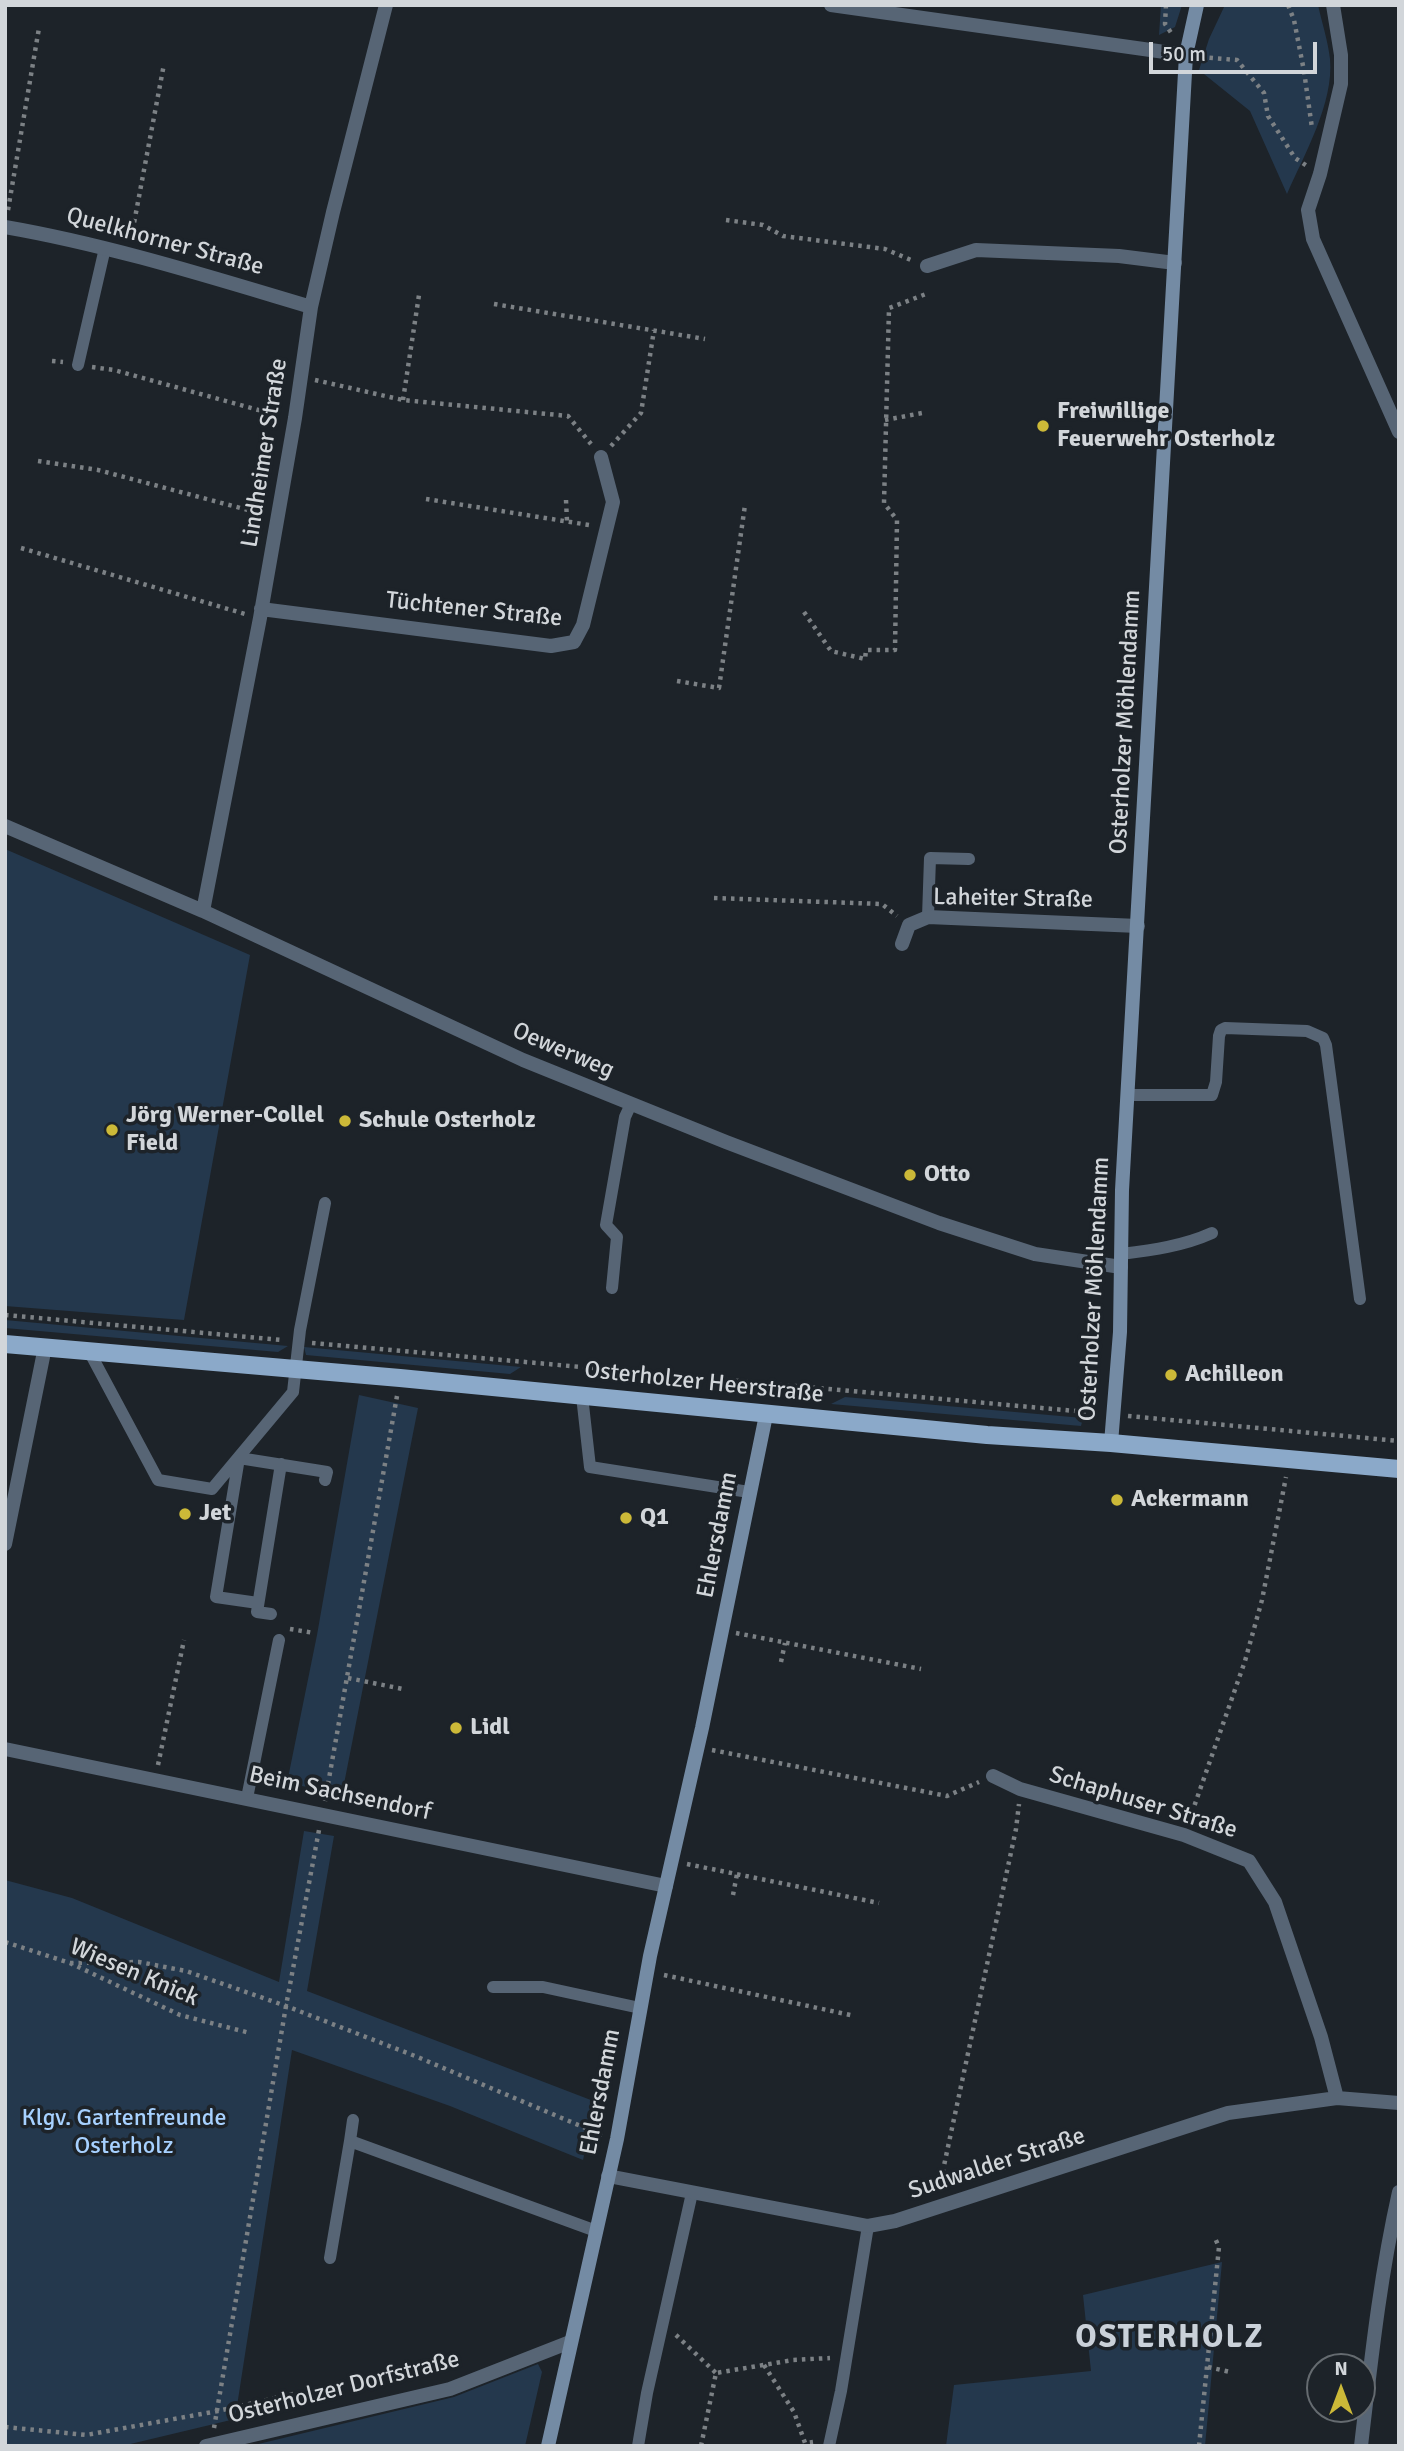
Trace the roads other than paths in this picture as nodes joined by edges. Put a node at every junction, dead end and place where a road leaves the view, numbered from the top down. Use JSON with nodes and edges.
{"nodes":[{"id":1,"x":386,"y":5,"type":"edge"},
{"id":2,"x":831,"y":5,"type":"edge"},
{"id":3,"x":1197,"y":5,"type":"edge"},
{"id":4,"x":1333,"y":5,"type":"edge"},
{"id":5,"x":1186,"y":55,"type":"junction"},
{"id":6,"x":6,"y":220,"type":"edge"},
{"id":7,"x":105,"y":248,"type":"junction"},
{"id":8,"x":1175,"y":262,"type":"junction"},
{"id":9,"x":927,"y":266,"type":"road end"},
{"id":10,"x":311,"y":307,"type":"junction"},
{"id":11,"x":78,"y":365,"type":"road end"},
{"id":12,"x":1399,"y":432,"type":"edge"},
{"id":13,"x":601,"y":457,"type":"road end"},
{"id":14,"x":260,"y":614,"type":"junction"},
{"id":15,"x":5,"y":827,"type":"edge"},
{"id":16,"x":969,"y":859,"type":"dead end"},
{"id":17,"x":203,"y":911,"type":"junction"},
{"id":18,"x":928,"y":917,"type":"junction"},
{"id":19,"x":1138,"y":926,"type":"junction"},
{"id":20,"x":902,"y":944,"type":"dead end"},
{"id":21,"x":1127,"y":1095,"type":"junction"},
{"id":22,"x":631,"y":1104,"type":"junction"},
{"id":23,"x":325,"y":1203,"type":"dead end"},
{"id":24,"x":1212,"y":1233,"type":"dead end"},
{"id":25,"x":1121,"y":1260,"type":"junction"},
{"id":26,"x":612,"y":1287,"type":"dead end"},
{"id":27,"x":1360,"y":1299,"type":"dead end"},
{"id":28,"x":5,"y":1344,"type":"edge"},
{"id":29,"x":45,"y":1347,"type":"junction"},
{"id":30,"x":89,"y":1351,"type":"junction"},
{"id":31,"x":296,"y":1369,"type":"junction"},
{"id":32,"x":582,"y":1396,"type":"junction"},
{"id":33,"x":766,"y":1415,"type":"junction"},
{"id":34,"x":1111,"y":1443,"type":"junction"},
{"id":35,"x":239,"y":1458,"type":"junction"},
{"id":36,"x":281,"y":1464,"type":"junction"},
{"id":37,"x":1399,"y":1469,"type":"edge"},
{"id":38,"x":325,"y":1480,"type":"dead end"},
{"id":39,"x":749,"y":1492,"type":"junction"},
{"id":40,"x":5,"y":1544,"type":"edge"},
{"id":41,"x":258,"y":1603,"type":"junction"},
{"id":42,"x":271,"y":1614,"type":"dead end"},
{"id":43,"x":279,"y":1640,"type":"dead end"},
{"id":44,"x":5,"y":1749,"type":"edge"},
{"id":45,"x":993,"y":1776,"type":"road end"},
{"id":46,"x":247,"y":1798,"type":"junction"},
{"id":47,"x":666,"y":1886,"type":"junction"},
{"id":48,"x":493,"y":1987,"type":"dead end"},
{"id":49,"x":640,"y":2008,"type":"junction"},
{"id":50,"x":1337,"y":2098,"type":"junction"},
{"id":51,"x":1399,"y":2103,"type":"edge"},
{"id":52,"x":353,"y":2120,"type":"dead end"},
{"id":53,"x":350,"y":2141,"type":"junction"},
{"id":54,"x":608,"y":2176,"type":"junction"},
{"id":55,"x":1399,"y":2192,"type":"edge"},
{"id":56,"x":692,"y":2193,"type":"junction"},
{"id":57,"x":868,"y":2227,"type":"junction"},
{"id":58,"x":596,"y":2231,"type":"junction"},
{"id":59,"x":330,"y":2258,"type":"dead end"},
{"id":60,"x":570,"y":2342,"type":"junction"},
{"id":61,"x":829,"y":2442,"type":"edge"},
{"id":62,"x":210,"y":2445,"type":"edge"},
{"id":63,"x":548,"y":2446,"type":"edge"},
{"id":64,"x":638,"y":2446,"type":"edge"},
{"id":65,"x":1361,"y":2446,"type":"edge"}],
"edges":[{"from":1,"to":10,"type":"street","name":"Lindheimer Straße"},
{"from":2,"to":5,"type":"street"},
{"from":3,"to":5,"type":"main road","name":"Osterholzer Möhlendamm"},
{"from":4,"to":12,"type":"street"},
{"from":5,"to":8,"type":"main road","name":"Osterholzer Möhlendamm"},
{"from":6,"to":7,"type":"street","name":"Quelkhorner Straße"},
{"from":7,"to":10,"type":"street","name":"Quelkhorner Straße"},
{"from":7,"to":11,"type":"lane"},
{"from":8,"to":9,"type":"street"},
{"from":8,"to":19,"type":"main road","name":"Osterholzer Möhlendamm"},
{"from":10,"to":14,"type":"street","name":"Lindheimer Straße"},
{"from":13,"to":14,"type":"street","name":"Tüchtener Straße"},
{"from":14,"to":17,"type":"street","name":"Lindheimer Straße"},
{"from":15,"to":17,"type":"street","name":"Oewerweg"},
{"from":16,"to":18,"type":"lane"},
{"from":17,"to":22,"type":"street","name":"Oewerweg"},
{"from":18,"to":19,"type":"street","name":"Laheiter Straße"},
{"from":18,"to":20,"type":"street","name":"Laheiter Straße"},
{"from":19,"to":21,"type":"main road","name":"Osterholzer Möhlendamm"},
{"from":21,"to":25,"type":"main road","name":"Osterholzer Möhlendamm"},
{"from":21,"to":27,"type":"lane"},
{"from":22,"to":25,"type":"street","name":"Oewerweg"},
{"from":22,"to":26,"type":"lane"},
{"from":23,"to":31,"type":"lane"},
{"from":24,"to":25,"type":"lane"},
{"from":25,"to":34,"type":"main road","name":"Osterholzer Möhlendamm"},
{"from":28,"to":29,"type":"main road","name":"Osterholzer Heerstraße"},
{"from":29,"to":30,"type":"main road","name":"Osterholzer Heerstraße"},
{"from":29,"to":40,"type":"street"},
{"from":30,"to":31,"type":"main road","name":"Osterholzer Heerstraße"},
{"from":30,"to":35,"type":"lane"},
{"from":31,"to":32,"type":"main road","name":"Osterholzer Heerstraße"},
{"from":31,"to":35,"type":"lane"},
{"from":32,"to":33,"type":"main road","name":"Osterholzer Heerstraße"},
{"from":32,"to":39,"type":"lane"},
{"from":33,"to":34,"type":"main road","name":"Osterholzer Heerstraße"},
{"from":33,"to":39,"type":"main road","name":"Ehlersdamm"},
{"from":34,"to":37,"type":"main road","name":"Osterholzer Heerstraße"},
{"from":35,"to":36,"type":"lane"},
{"from":35,"to":41,"type":"lane"},
{"from":36,"to":38,"type":"lane"},
{"from":36,"to":41,"type":"lane"},
{"from":39,"to":47,"type":"main road","name":"Ehlersdamm"},
{"from":41,"to":42,"type":"lane"},
{"from":43,"to":46,"type":"lane"},
{"from":44,"to":46,"type":"street","name":"Beim Sachsendorf"},
{"from":45,"to":50,"type":"street","name":"Schaphuser Straße"},
{"from":46,"to":47,"type":"street","name":"Beim Sachsendorf"},
{"from":47,"to":49,"type":"main road","name":"Ehlersdamm"},
{"from":48,"to":49,"type":"lane"},
{"from":49,"to":54,"type":"main road","name":"Ehlersdamm"},
{"from":50,"to":51,"type":"street","name":"Sudwalder Straße"},
{"from":50,"to":57,"type":"street","name":"Sudwalder Straße"},
{"from":52,"to":53,"type":"lane"},
{"from":53,"to":58,"type":"lane"},
{"from":53,"to":59,"type":"lane"},
{"from":54,"to":56,"type":"street","name":"Sudwalder Straße"},
{"from":54,"to":58,"type":"main road","name":"Ehlersdamm"},
{"from":55,"to":65,"type":"street"},
{"from":56,"to":57,"type":"street","name":"Sudwalder Straße"},
{"from":56,"to":64,"type":"lane"},
{"from":57,"to":61,"type":"lane"},
{"from":58,"to":60,"type":"main road","name":"Ehlersdamm"},
{"from":60,"to":62,"type":"street","name":"Osterholzer Dorfstraße"},
{"from":60,"to":63,"type":"main road","name":"Ehlersdamm"}]}
